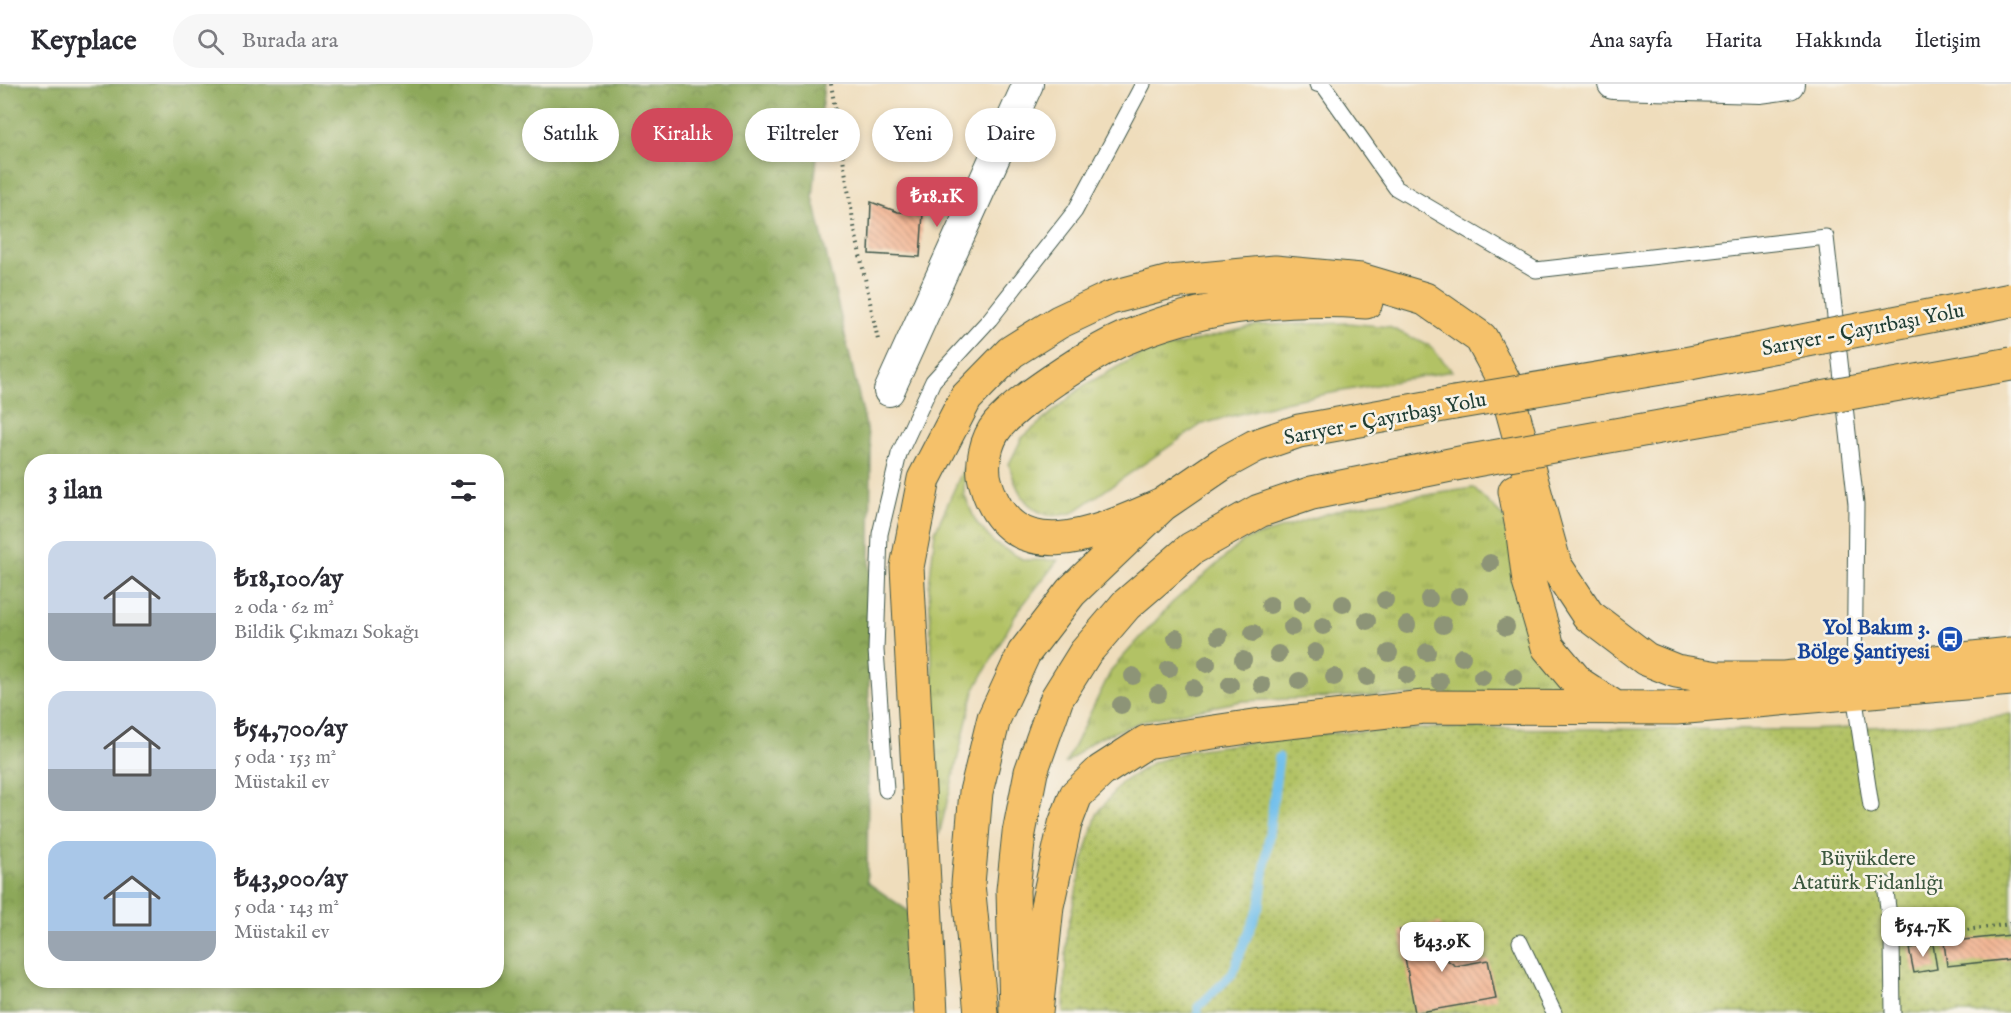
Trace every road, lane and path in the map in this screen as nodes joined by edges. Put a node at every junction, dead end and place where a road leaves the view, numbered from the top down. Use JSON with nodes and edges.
{"nodes":[{"id":1,"x":831,"y":84,"type":"edge"},
{"id":2,"x":1028,"y":84,"type":"edge"},
{"id":3,"x":1143,"y":84,"type":"edge"},
{"id":4,"x":1317,"y":84,"type":"edge"},
{"id":5,"x":1613,"y":84,"type":"edge"},
{"id":6,"x":1770,"y":85,"type":"edge"},
{"id":7,"x":2011,"y":300,"type":"edge"},
{"id":8,"x":2011,"y":364,"type":"edge"},
{"id":9,"x":889,"y":391,"type":"joint"},
{"id":10,"x":1162,"y":505,"type":"junction"},
{"id":11,"x":2011,"y":654,"type":"edge"},
{"id":12,"x":2011,"y":679,"type":"edge"},
{"id":13,"x":1853,"y":682,"type":"junction"},
{"id":14,"x":1616,"y":708,"type":"junction"},
{"id":15,"x":886,"y":790,"type":"dead end"},
{"id":16,"x":1871,"y":806,"type":"dead end"},
{"id":17,"x":1885,"y":884,"type":"dead end"},
{"id":18,"x":2011,"y":924,"type":"edge"},
{"id":19,"x":1892,"y":940,"type":"junction"},
{"id":20,"x":1520,"y":942,"type":"dead end"},
{"id":21,"x":931,"y":1013,"type":"edge"},
{"id":22,"x":981,"y":1013,"type":"edge"},
{"id":23,"x":1016,"y":1013,"type":"edge"},
{"id":24,"x":1036,"y":1013,"type":"edge"},
{"id":25,"x":1554,"y":1013,"type":"edge"},
{"id":26,"x":1893,"y":1013,"type":"edge"}],
"edges":[{"from":1,"to":9,"type":"path"},
{"from":2,"to":9,"type":"street"},
{"from":3,"to":15,"type":"lane"},
{"from":4,"to":13,"type":"lane"},
{"from":5,"to":6,"type":"street"},
{"from":7,"to":10,"type":"main road","name":"Sarıyer - Çayırbaşı Yolu","bridge":true},
{"from":8,"to":23,"type":"main road","bridge":true},
{"from":10,"to":14,"type":"main road"},
{"from":10,"to":22,"type":"main road","name":"Sarıyer - Çayırbaşı Yolu"},
{"from":11,"to":13,"type":"main road"},
{"from":12,"to":13,"type":"main road"},
{"from":13,"to":14,"type":"main road"},
{"from":13,"to":16,"type":"lane"},
{"from":13,"to":21,"type":"main road"},
{"from":14,"to":24,"type":"main road"},
{"from":17,"to":19,"type":"lane"},
{"from":18,"to":19,"type":"path"},
{"from":19,"to":26,"type":"lane"},
{"from":20,"to":25,"type":"lane"}]}
